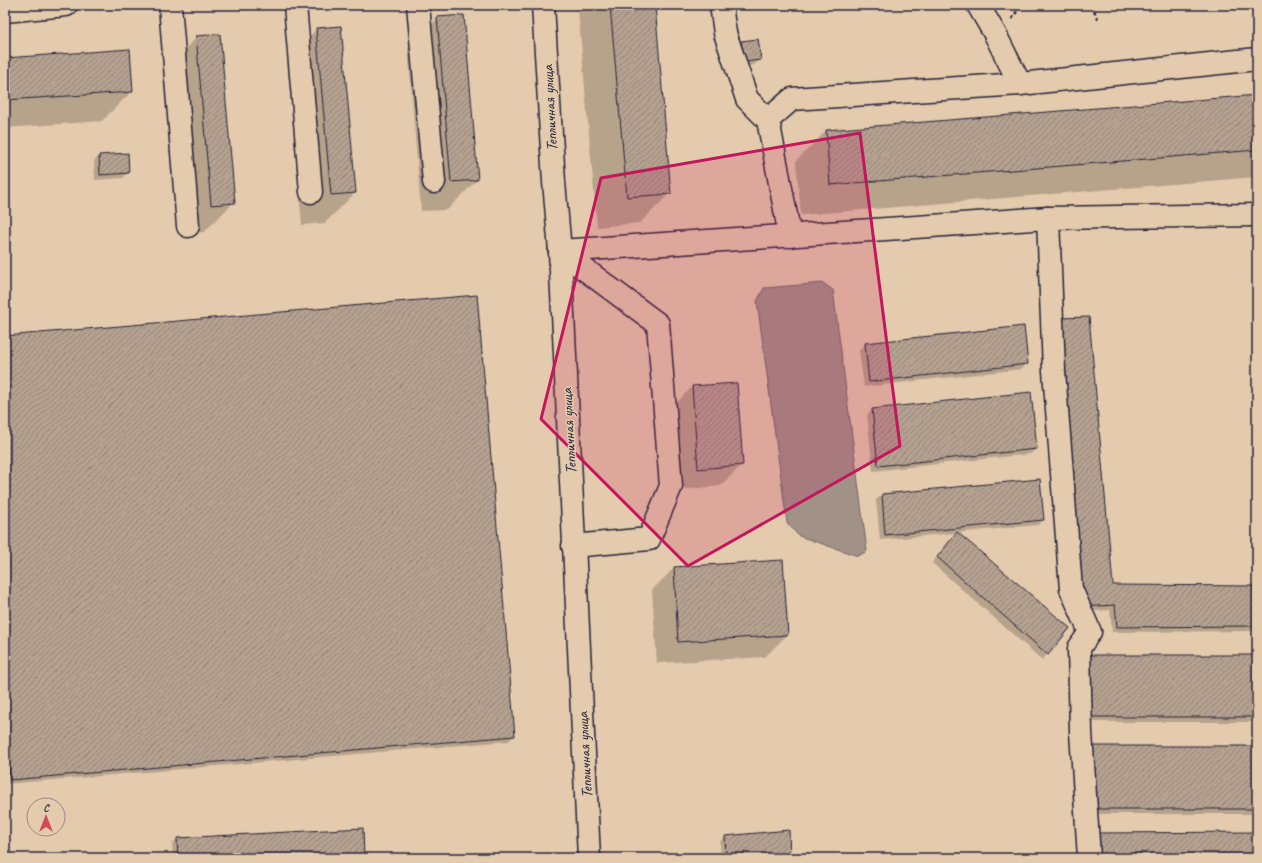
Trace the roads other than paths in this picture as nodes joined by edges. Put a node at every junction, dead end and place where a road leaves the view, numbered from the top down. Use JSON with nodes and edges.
{"nodes":[{"id":1,"x":66,"y":5,"type":"edge"},
{"id":2,"x":170,"y":5,"type":"edge"},
{"id":3,"x":295,"y":5,"type":"edge"},
{"id":4,"x":418,"y":5,"type":"edge"},
{"id":5,"x":543,"y":5,"type":"edge"},
{"id":6,"x":721,"y":5,"type":"edge"},
{"id":7,"x":978,"y":5,"type":"edge"},
{"id":8,"x":5,"y":11,"type":"edge"},
{"id":9,"x":1257,"y":59,"type":"edge"},
{"id":10,"x":1020,"y":84,"type":"junction"},
{"id":11,"x":768,"y":120,"type":"junction"},
{"id":12,"x":434,"y":182,"type":"dead end"},
{"id":13,"x":311,"y":192,"type":"dead end"},
{"id":14,"x":1257,"y":215,"type":"edge"},
{"id":15,"x":1048,"y":218,"type":"junction"},
{"id":16,"x":188,"y":226,"type":"dead end"},
{"id":17,"x":790,"y":236,"type":"junction"},
{"id":18,"x":560,"y":251,"type":"junction"},
{"id":19,"x":573,"y":546,"type":"junction"},
{"id":20,"x":589,"y":858,"type":"edge"},
{"id":21,"x":1089,"y":858,"type":"edge"}],
"edges":[{"from":1,"to":8,"type":"street"},
{"from":2,"to":16,"type":"street"},
{"from":3,"to":13,"type":"street"},
{"from":4,"to":12,"type":"street"},
{"from":5,"to":18,"type":"street","name":"Тепличная улица"},
{"from":6,"to":11,"type":"street"},
{"from":7,"to":10,"type":"street"},
{"from":9,"to":10,"type":"street"},
{"from":10,"to":11,"type":"street"},
{"from":11,"to":17,"type":"street"},
{"from":14,"to":15,"type":"street"},
{"from":15,"to":17,"type":"street"},
{"from":15,"to":21,"type":"street"},
{"from":17,"to":18,"type":"street"},
{"from":18,"to":19,"type":"street","name":"Тепличная улица"},
{"from":18,"to":19,"type":"street"},
{"from":19,"to":20,"type":"street","name":"Тепличная улица"}]}
